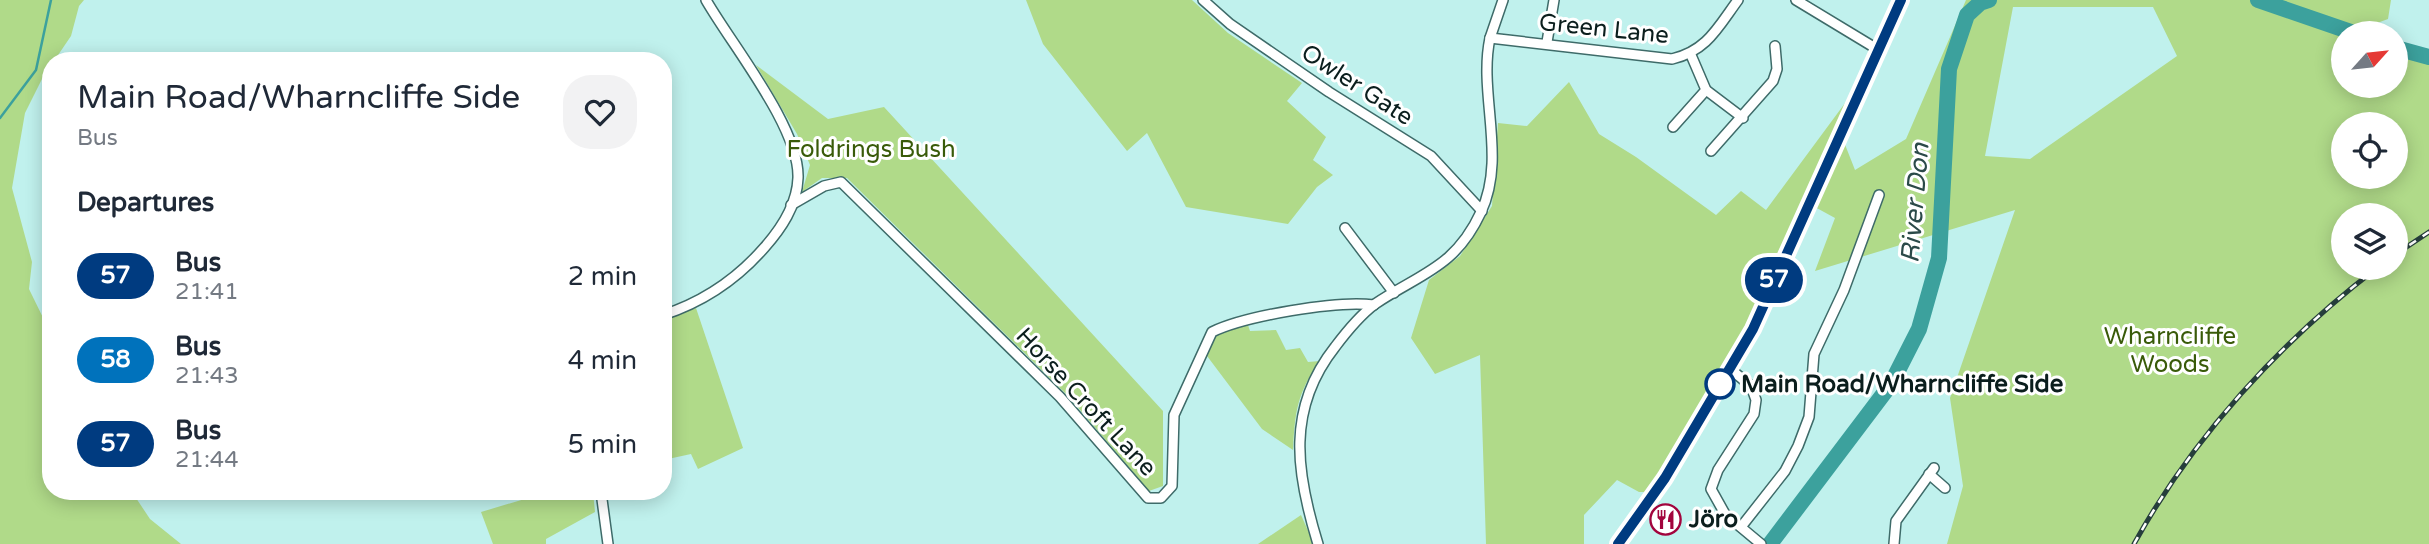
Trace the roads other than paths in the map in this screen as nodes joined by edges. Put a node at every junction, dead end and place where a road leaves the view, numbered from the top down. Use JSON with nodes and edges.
{"nodes":[{"id":1,"x":706,"y":0,"type":"edge"},
{"id":2,"x":1203,"y":0,"type":"edge"},
{"id":3,"x":1503,"y":0,"type":"edge"},
{"id":4,"x":1554,"y":0,"type":"edge"},
{"id":5,"x":1738,"y":0,"type":"edge"},
{"id":6,"x":1796,"y":0,"type":"edge"},
{"id":7,"x":1901,"y":0,"type":"edge"},
{"id":8,"x":1490,"y":38,"type":"junction"},
{"id":9,"x":1547,"y":42,"type":"junction"},
{"id":10,"x":1775,"y":46,"type":"dead end"},
{"id":11,"x":1877,"y":48,"type":"junction"},
{"id":12,"x":1691,"y":55,"type":"junction"},
{"id":13,"x":1706,"y":90,"type":"junction"},
{"id":14,"x":1743,"y":118,"type":"junction"},
{"id":15,"x":1673,"y":128,"type":"dead end"},
{"id":16,"x":1711,"y":152,"type":"dead end"},
{"id":17,"x":1879,"y":195,"type":"dead end"},
{"id":18,"x":791,"y":205,"type":"junction"},
{"id":19,"x":1482,"y":211,"type":"junction"},
{"id":20,"x":1345,"y":228,"type":"dead end"},
{"id":21,"x":1394,"y":293,"type":"junction"},
{"id":22,"x":1374,"y":305,"type":"junction"},
{"id":23,"x":672,"y":311,"type":"edge"},
{"id":24,"x":1729,"y":368,"type":"junction"},
{"id":25,"x":1945,"y":488,"type":"dead end"},
{"id":26,"x":602,"y":500,"type":"edge"},
{"id":27,"x":1744,"y":531,"type":"junction"},
{"id":28,"x":608,"y":544,"type":"edge"},
{"id":29,"x":1318,"y":544,"type":"edge"},
{"id":30,"x":1618,"y":544,"type":"edge"},
{"id":31,"x":1761,"y":544,"type":"edge"},
{"id":32,"x":1894,"y":544,"type":"edge"}],
"edges":[{"from":1,"to":18,"type":"street"},
{"from":2,"to":19,"type":"street","name":"Owler Gate"},
{"from":3,"to":8,"type":"street"},
{"from":4,"to":9,"type":"street"},
{"from":5,"to":12,"type":"street","name":"Green Lane"},
{"from":6,"to":11,"type":"street"},
{"from":7,"to":11,"type":"main road"},
{"from":8,"to":9,"type":"street","name":"Green Lane"},
{"from":8,"to":19,"type":"street"},
{"from":9,"to":12,"type":"street","name":"Green Lane"},
{"from":10,"to":14,"type":"street"},
{"from":11,"to":24,"type":"main road"},
{"from":12,"to":13,"type":"street"},
{"from":13,"to":14,"type":"street"},
{"from":13,"to":15,"type":"street"},
{"from":14,"to":16,"type":"street"},
{"from":17,"to":27,"type":"street"},
{"from":18,"to":22,"type":"street","name":"Horse Croft Lane"},
{"from":18,"to":23,"type":"street"},
{"from":19,"to":21,"type":"street"},
{"from":20,"to":21,"type":"street"},
{"from":21,"to":22,"type":"street"},
{"from":22,"to":29,"type":"street"},
{"from":24,"to":27,"type":"street"},
{"from":24,"to":30,"type":"main road"},
{"from":25,"to":32,"type":"street"},
{"from":26,"to":28,"type":"street"},
{"from":27,"to":31,"type":"street"}]}
